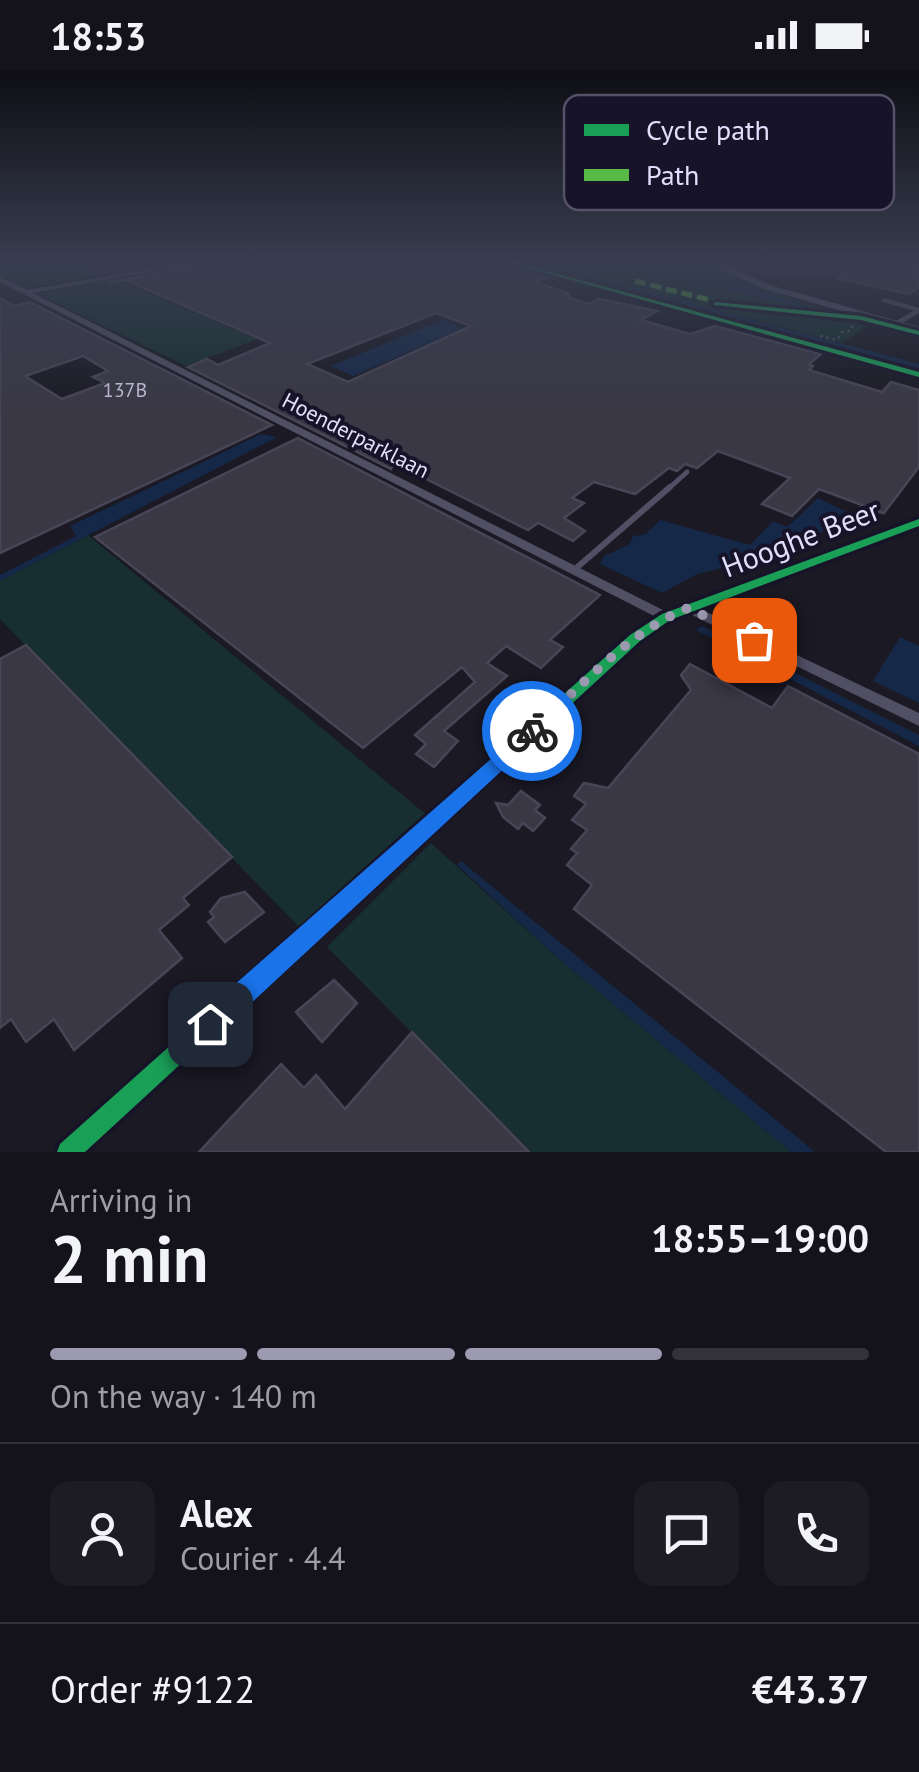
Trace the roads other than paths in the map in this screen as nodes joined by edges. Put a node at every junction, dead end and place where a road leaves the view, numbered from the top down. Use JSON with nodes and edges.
{"nodes":[{"id":1,"x":67,"y":312,"type":"edge"},
{"id":2,"x":692,"y":312,"type":"edge"},
{"id":3,"x":854,"y":312,"type":"edge"},
{"id":4,"x":914,"y":312,"type":"edge"},
{"id":5,"x":893,"y":324,"type":"junction"},
{"id":6,"x":919,"y":330,"type":"edge"},
{"id":7,"x":919,"y":375,"type":"edge"},
{"id":8,"x":687,"y":472,"type":"dead end"},
{"id":9,"x":919,"y":522,"type":"edge"},
{"id":10,"x":574,"y":570,"type":"junction"},
{"id":11,"x":688,"y":608,"type":"junction"},
{"id":12,"x":666,"y":617,"type":"junction"},
{"id":13,"x":919,"y":720,"type":"edge"},
{"id":14,"x":68,"y":1152,"type":"edge"}],
"edges":[{"from":1,"to":10,"type":"street","name":"Hoenderparklaan"},
{"from":2,"to":7,"type":"street"},
{"from":3,"to":5,"type":"street"},
{"from":4,"to":5,"type":"street"},
{"from":5,"to":6,"type":"street"},
{"from":8,"to":10,"type":"lane"},
{"from":9,"to":11,"type":"street","name":"Hooghe Beer"},
{"from":10,"to":12,"type":"street","name":"Hoenderparklaan"},
{"from":11,"to":12,"type":"street","name":"Hooghe Beer"},
{"from":11,"to":13,"type":"street"},
{"from":12,"to":14,"type":"street","name":"Hooghe Beer"}]}
